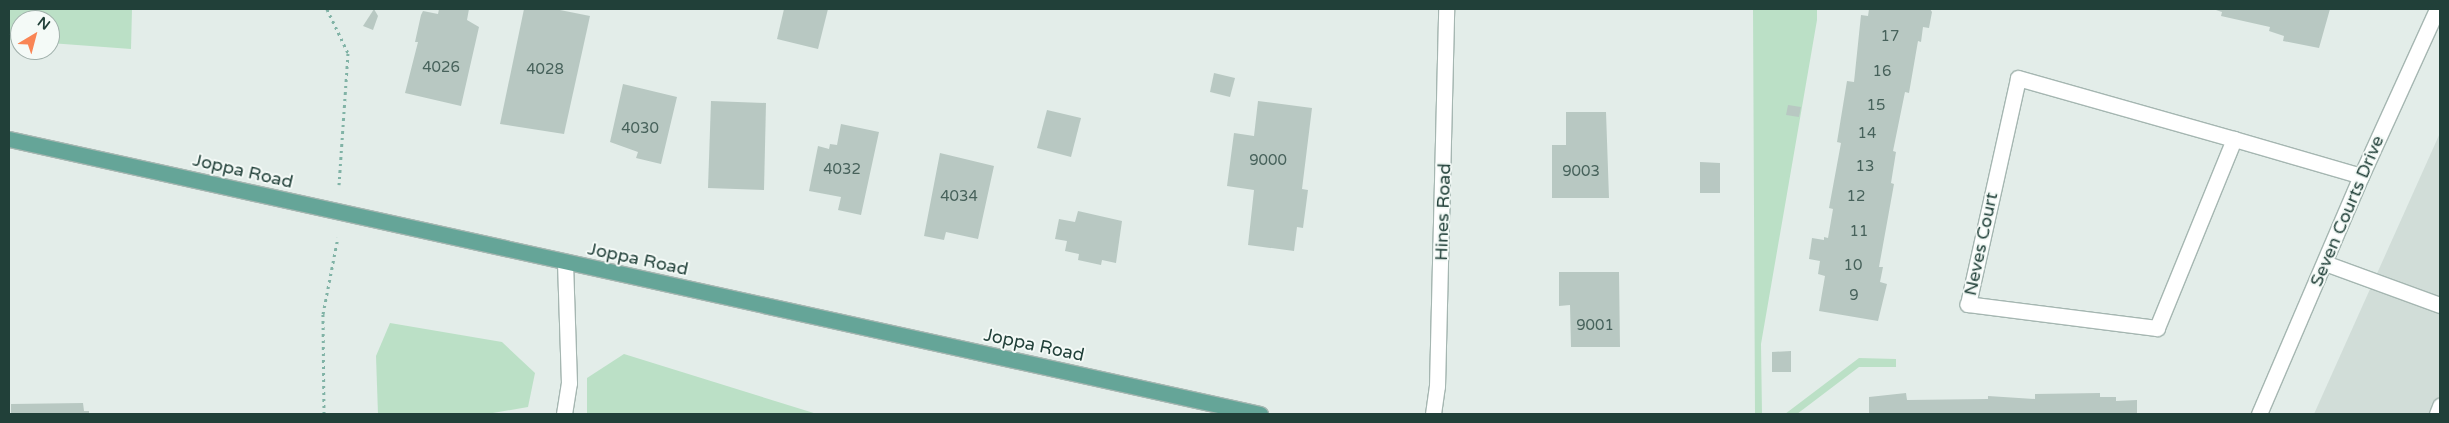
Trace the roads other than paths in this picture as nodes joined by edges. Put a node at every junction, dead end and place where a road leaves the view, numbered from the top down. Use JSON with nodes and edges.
{"nodes":[{"id":1,"x":1446,"y":9,"type":"edge"},
{"id":2,"x":2437,"y":9,"type":"edge"},
{"id":3,"x":9,"y":139,"type":"edge"},
{"id":4,"x":2234,"y":140,"type":"junction"},
{"id":5,"x":2361,"y":176,"type":"junction"},
{"id":6,"x":565,"y":262,"type":"junction"},
{"id":7,"x":2325,"y":263,"type":"junction"},
{"id":8,"x":2440,"y":305,"type":"edge"},
{"id":9,"x":2440,"y":406,"type":"edge"},
{"id":10,"x":564,"y":414,"type":"edge"},
{"id":11,"x":1260,"y":414,"type":"edge"},
{"id":12,"x":1433,"y":414,"type":"edge"},
{"id":13,"x":2259,"y":414,"type":"edge"},
{"id":14,"x":2437,"y":414,"type":"edge"}],
"edges":[{"from":1,"to":12,"type":"street","name":"Hines Road"},
{"from":2,"to":5,"type":"street","name":"Seven Courts Drive"},
{"from":3,"to":6,"type":"main road","name":"Joppa Road"},
{"from":4,"to":4,"type":"street","name":"Neves Court"},
{"from":4,"to":5,"type":"street","name":"Neves Court"},
{"from":5,"to":7,"type":"street","name":"Seven Courts Drive"},
{"from":6,"to":10,"type":"street"},
{"from":6,"to":11,"type":"main road","name":"Joppa Road"},
{"from":7,"to":8,"type":"street"},
{"from":7,"to":13,"type":"street","name":"Seven Courts Drive"},
{"from":9,"to":14,"type":"street"}]}
